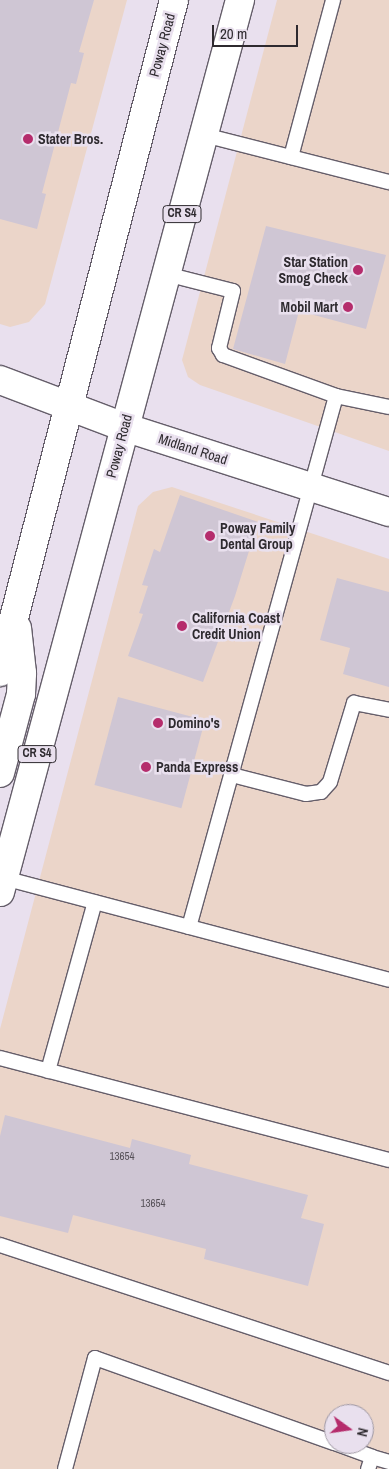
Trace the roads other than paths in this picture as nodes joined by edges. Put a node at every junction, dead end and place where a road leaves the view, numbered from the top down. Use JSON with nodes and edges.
{"nodes":[{"id":1,"x":174,"y":0,"type":"edge"},
{"id":2,"x":240,"y":0,"type":"edge"},
{"id":3,"x":333,"y":0,"type":"edge"},
{"id":4,"x":204,"y":135,"type":"junction"},
{"id":5,"x":291,"y":157,"type":"junction"},
{"id":6,"x":389,"y":182,"type":"edge"},
{"id":7,"x":166,"y":274,"type":"junction"},
{"id":8,"x":0,"y":380,"type":"edge"},
{"id":9,"x":336,"y":396,"type":"junction"},
{"id":10,"x":68,"y":407,"type":"junction"},
{"id":11,"x":389,"y":407,"type":"edge"},
{"id":12,"x":124,"y":427,"type":"junction"},
{"id":13,"x":311,"y":487,"type":"junction"},
{"id":14,"x":389,"y":512,"type":"edge"},
{"id":15,"x":15,"y":614,"type":"junction"},
{"id":16,"x":0,"y":672,"type":"edge"},
{"id":17,"x":389,"y":710,"type":"edge"},
{"id":18,"x":0,"y":773,"type":"edge"},
{"id":19,"x":232,"y":774,"type":"junction"},
{"id":20,"x":1,"y":883,"type":"edge"},
{"id":21,"x":95,"y":902,"type":"junction"},
{"id":22,"x":190,"y":927,"type":"junction"},
{"id":23,"x":389,"y":980,"type":"edge"},
{"id":24,"x":0,"y":1058,"type":"edge"},
{"id":25,"x":48,"y":1072,"type":"junction"},
{"id":26,"x":389,"y":1160,"type":"edge"},
{"id":27,"x":0,"y":1245,"type":"edge"},
{"id":28,"x":389,"y":1373,"type":"edge"},
{"id":29,"x":324,"y":1440,"type":"edge"},
{"id":30,"x":353,"y":1454,"type":"edge"},
{"id":31,"x":389,"y":1462,"type":"edge"},
{"id":32,"x":370,"y":1463,"type":"edge"},
{"id":33,"x":65,"y":1469,"type":"edge"}],
"edges":[{"from":1,"to":10,"type":"main road","name":"Poway Road"},
{"from":2,"to":4,"type":"main road","name":"Poway Road","number":"CR S4"},
{"from":3,"to":5,"type":"lane"},
{"from":4,"to":5,"type":"lane"},
{"from":4,"to":7,"type":"main road","name":"Poway Road","number":"CR S4"},
{"from":5,"to":6,"type":"lane"},
{"from":7,"to":9,"type":"lane"},
{"from":7,"to":12,"type":"main road","name":"Poway Road","number":"CR S4"},
{"from":8,"to":10,"type":"main road","name":"Midland Road"},
{"from":9,"to":11,"type":"lane"},
{"from":9,"to":13,"type":"lane"},
{"from":10,"to":12,"type":"main road","name":"Midland Road"},
{"from":10,"to":15,"type":"main road","name":"Poway Road"},
{"from":12,"to":13,"type":"main road","name":"Midland Road"},
{"from":12,"to":20,"type":"main road","name":"Poway Road","number":"CR S4"},
{"from":13,"to":14,"type":"main road","name":"Midland Road"},
{"from":13,"to":19,"type":"lane"},
{"from":15,"to":16,"type":"main road","name":"Poway Road"},
{"from":15,"to":18,"type":"main road"},
{"from":17,"to":19,"type":"lane"},
{"from":19,"to":22,"type":"lane"},
{"from":20,"to":21,"type":"lane"},
{"from":21,"to":22,"type":"lane"},
{"from":21,"to":25,"type":"lane"},
{"from":22,"to":23,"type":"lane"},
{"from":24,"to":25,"type":"lane"},
{"from":25,"to":26,"type":"lane"},
{"from":27,"to":28,"type":"lane"},
{"from":29,"to":33,"type":"lane"},
{"from":30,"to":32,"type":"lane"},
{"from":31,"to":32,"type":"lane"}]}
